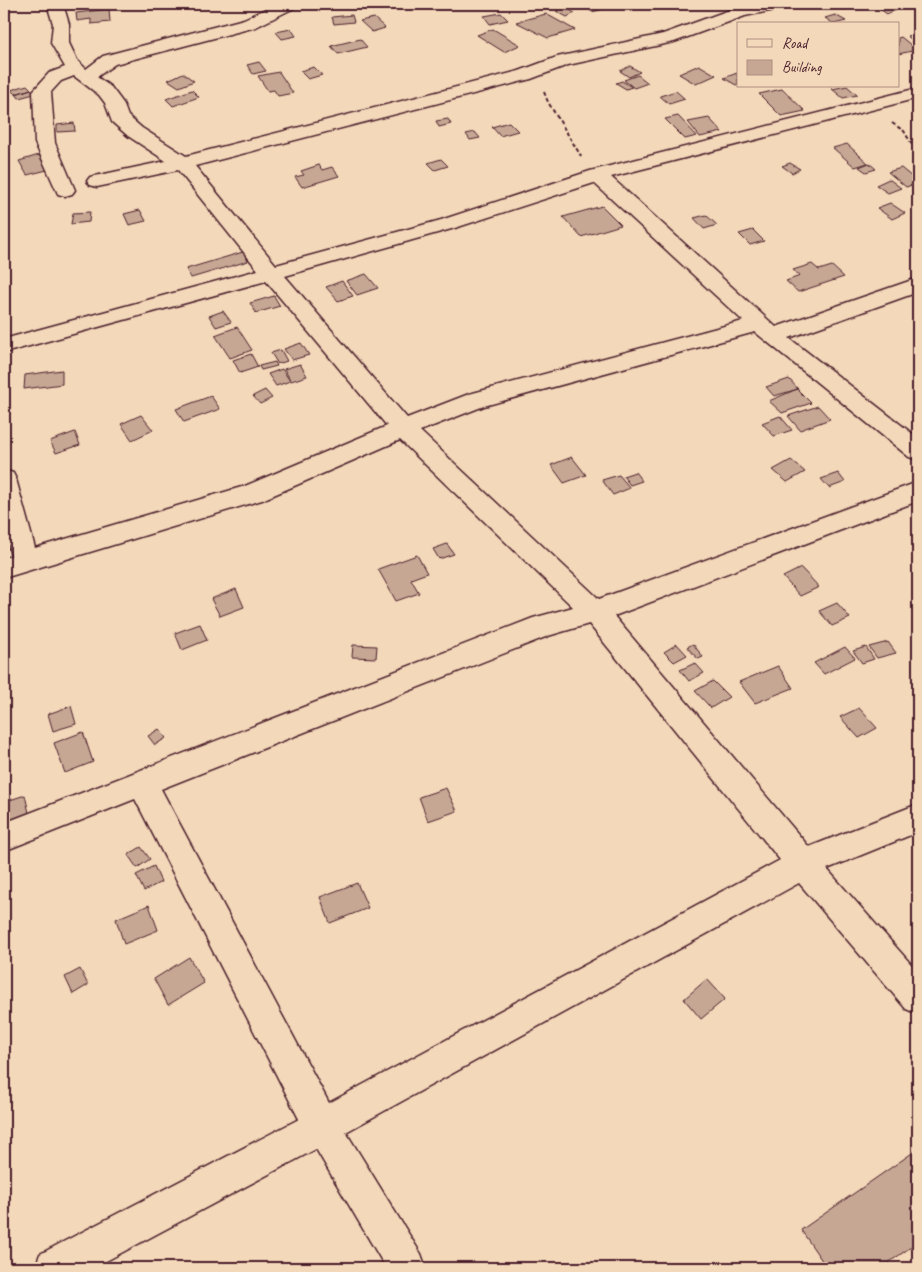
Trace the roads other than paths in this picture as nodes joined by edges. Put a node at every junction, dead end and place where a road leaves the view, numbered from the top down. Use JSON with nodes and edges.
{"nodes":[{"id":1,"x":54,"y":4,"type":"edge"},
{"id":2,"x":288,"y":4,"type":"edge"},
{"id":3,"x":779,"y":4,"type":"edge"},
{"id":4,"x":81,"y":73,"type":"junction"},
{"id":5,"x":918,"y":93,"type":"edge"},
{"id":6,"x":183,"y":163,"type":"junction"},
{"id":7,"x":597,"y":175,"type":"junction"},
{"id":8,"x":97,"y":181,"type":"dead end"},
{"id":9,"x":65,"y":190,"type":"dead end"},
{"id":10,"x":272,"y":274,"type":"junction"},
{"id":11,"x":918,"y":285,"type":"edge"},
{"id":12,"x":765,"y":330,"type":"junction"},
{"id":13,"x":4,"y":346,"type":"edge"},
{"id":14,"x":403,"y":429,"type":"junction"},
{"id":15,"x":918,"y":451,"type":"edge"},
{"id":16,"x":4,"y":479,"type":"edge"},
{"id":17,"x":918,"y":491,"type":"edge"},
{"id":18,"x":15,"y":565,"type":"edge"},
{"id":19,"x":595,"y":612,"type":"junction"},
{"id":20,"x":142,"y":783,"type":"junction"},
{"id":21,"x":918,"y":818,"type":"edge"},
{"id":22,"x":4,"y":836,"type":"edge"},
{"id":23,"x":803,"y":864,"type":"junction"},
{"id":24,"x":918,"y":997,"type":"edge"},
{"id":25,"x":322,"y":1126,"type":"junction"},
{"id":26,"x":54,"y":1268,"type":"edge"},
{"id":27,"x":407,"y":1268,"type":"edge"}],
"edges":[{"from":1,"to":4,"type":"street"},
{"from":2,"to":4,"type":"street"},
{"from":3,"to":6,"type":"street"},
{"from":4,"to":6,"type":"street"},
{"from":4,"to":9,"type":"street"},
{"from":5,"to":7,"type":"street"},
{"from":6,"to":8,"type":"street"},
{"from":6,"to":10,"type":"street"},
{"from":7,"to":10,"type":"street"},
{"from":7,"to":12,"type":"street"},
{"from":10,"to":13,"type":"street"},
{"from":10,"to":14,"type":"street"},
{"from":11,"to":12,"type":"street"},
{"from":12,"to":14,"type":"street"},
{"from":12,"to":15,"type":"street"},
{"from":14,"to":18,"type":"street"},
{"from":14,"to":19,"type":"street"},
{"from":16,"to":18,"type":"street"},
{"from":17,"to":19,"type":"street"},
{"from":19,"to":20,"type":"street"},
{"from":19,"to":23,"type":"street"},
{"from":20,"to":22,"type":"street"},
{"from":20,"to":25,"type":"street"},
{"from":21,"to":23,"type":"street"},
{"from":23,"to":24,"type":"street"},
{"from":23,"to":25,"type":"street"},
{"from":25,"to":26,"type":"street"},
{"from":25,"to":27,"type":"street"}]}
